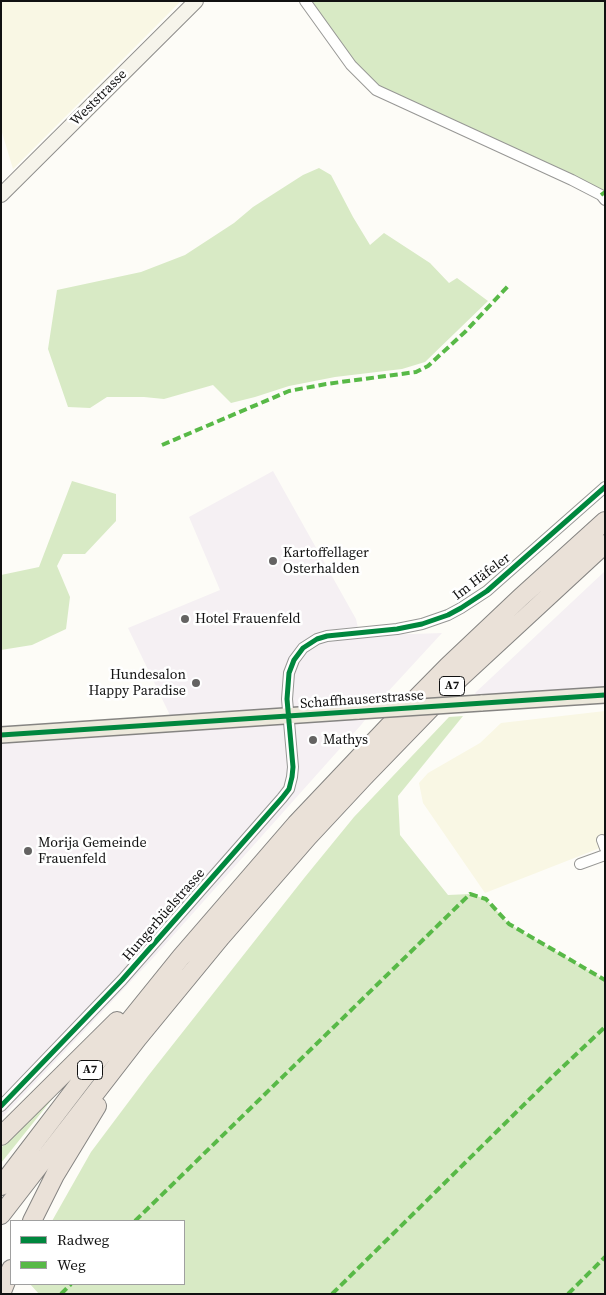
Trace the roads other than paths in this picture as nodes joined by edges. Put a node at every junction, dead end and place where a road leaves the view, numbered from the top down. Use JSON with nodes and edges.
{"nodes":[{"id":1,"x":196,"y":1,"type":"edge"},
{"id":2,"x":305,"y":1,"type":"edge"},
{"id":3,"x":1,"y":195,"type":"edge"},
{"id":4,"x":605,"y":200,"type":"edge"},
{"id":5,"x":605,"y":487,"type":"edge"},
{"id":6,"x":605,"y":520,"type":"edge"},
{"id":7,"x":605,"y":544,"type":"edge"},
{"id":8,"x":605,"y":695,"type":"edge"},
{"id":9,"x":289,"y":716,"type":"junction"},
{"id":10,"x":1,"y":735,"type":"edge"},
{"id":11,"x":605,"y":855,"type":"edge"},
{"id":12,"x":580,"y":864,"type":"dead end"},
{"id":13,"x":181,"y":957,"type":"junction"},
{"id":14,"x":138,"y":1038,"type":"junction"},
{"id":15,"x":1,"y":1106,"type":"edge"},
{"id":16,"x":1,"y":1136,"type":"edge"},
{"id":17,"x":1,"y":1186,"type":"edge"},
{"id":18,"x":1,"y":1215,"type":"edge"},
{"id":19,"x":33,"y":1220,"type":"edge"},
{"id":20,"x":10,"y":1272,"type":"edge"},
{"id":21,"x":1,"y":1294,"type":"edge"}],
"edges":[{"from":1,"to":3,"type":"main road","name":"Weststrasse"},
{"from":2,"to":4,"type":"street"},
{"from":5,"to":9,"type":"street","name":"Im Häfeler"},
{"from":6,"to":13,"type":"highway","number":"A7"},
{"from":7,"to":14,"type":"highway","number":"A7"},
{"from":8,"to":9,"type":"main road","name":"Schaffhauserstrasse","bridge":true},
{"from":9,"to":10,"type":"main road","name":"Schaffhauserstrasse"},
{"from":9,"to":15,"type":"street","name":"Hungerbüelstrasse"},
{"from":11,"to":12,"type":"street"},
{"from":13,"to":16,"type":"highway","number":"A7"},
{"from":13,"to":17,"type":"highway","number":"A7"},
{"from":14,"to":18,"type":"highway","number":"A7"},
{"from":14,"to":19,"type":"highway","number":"A7"},
{"from":20,"to":21,"type":"highway"}]}
